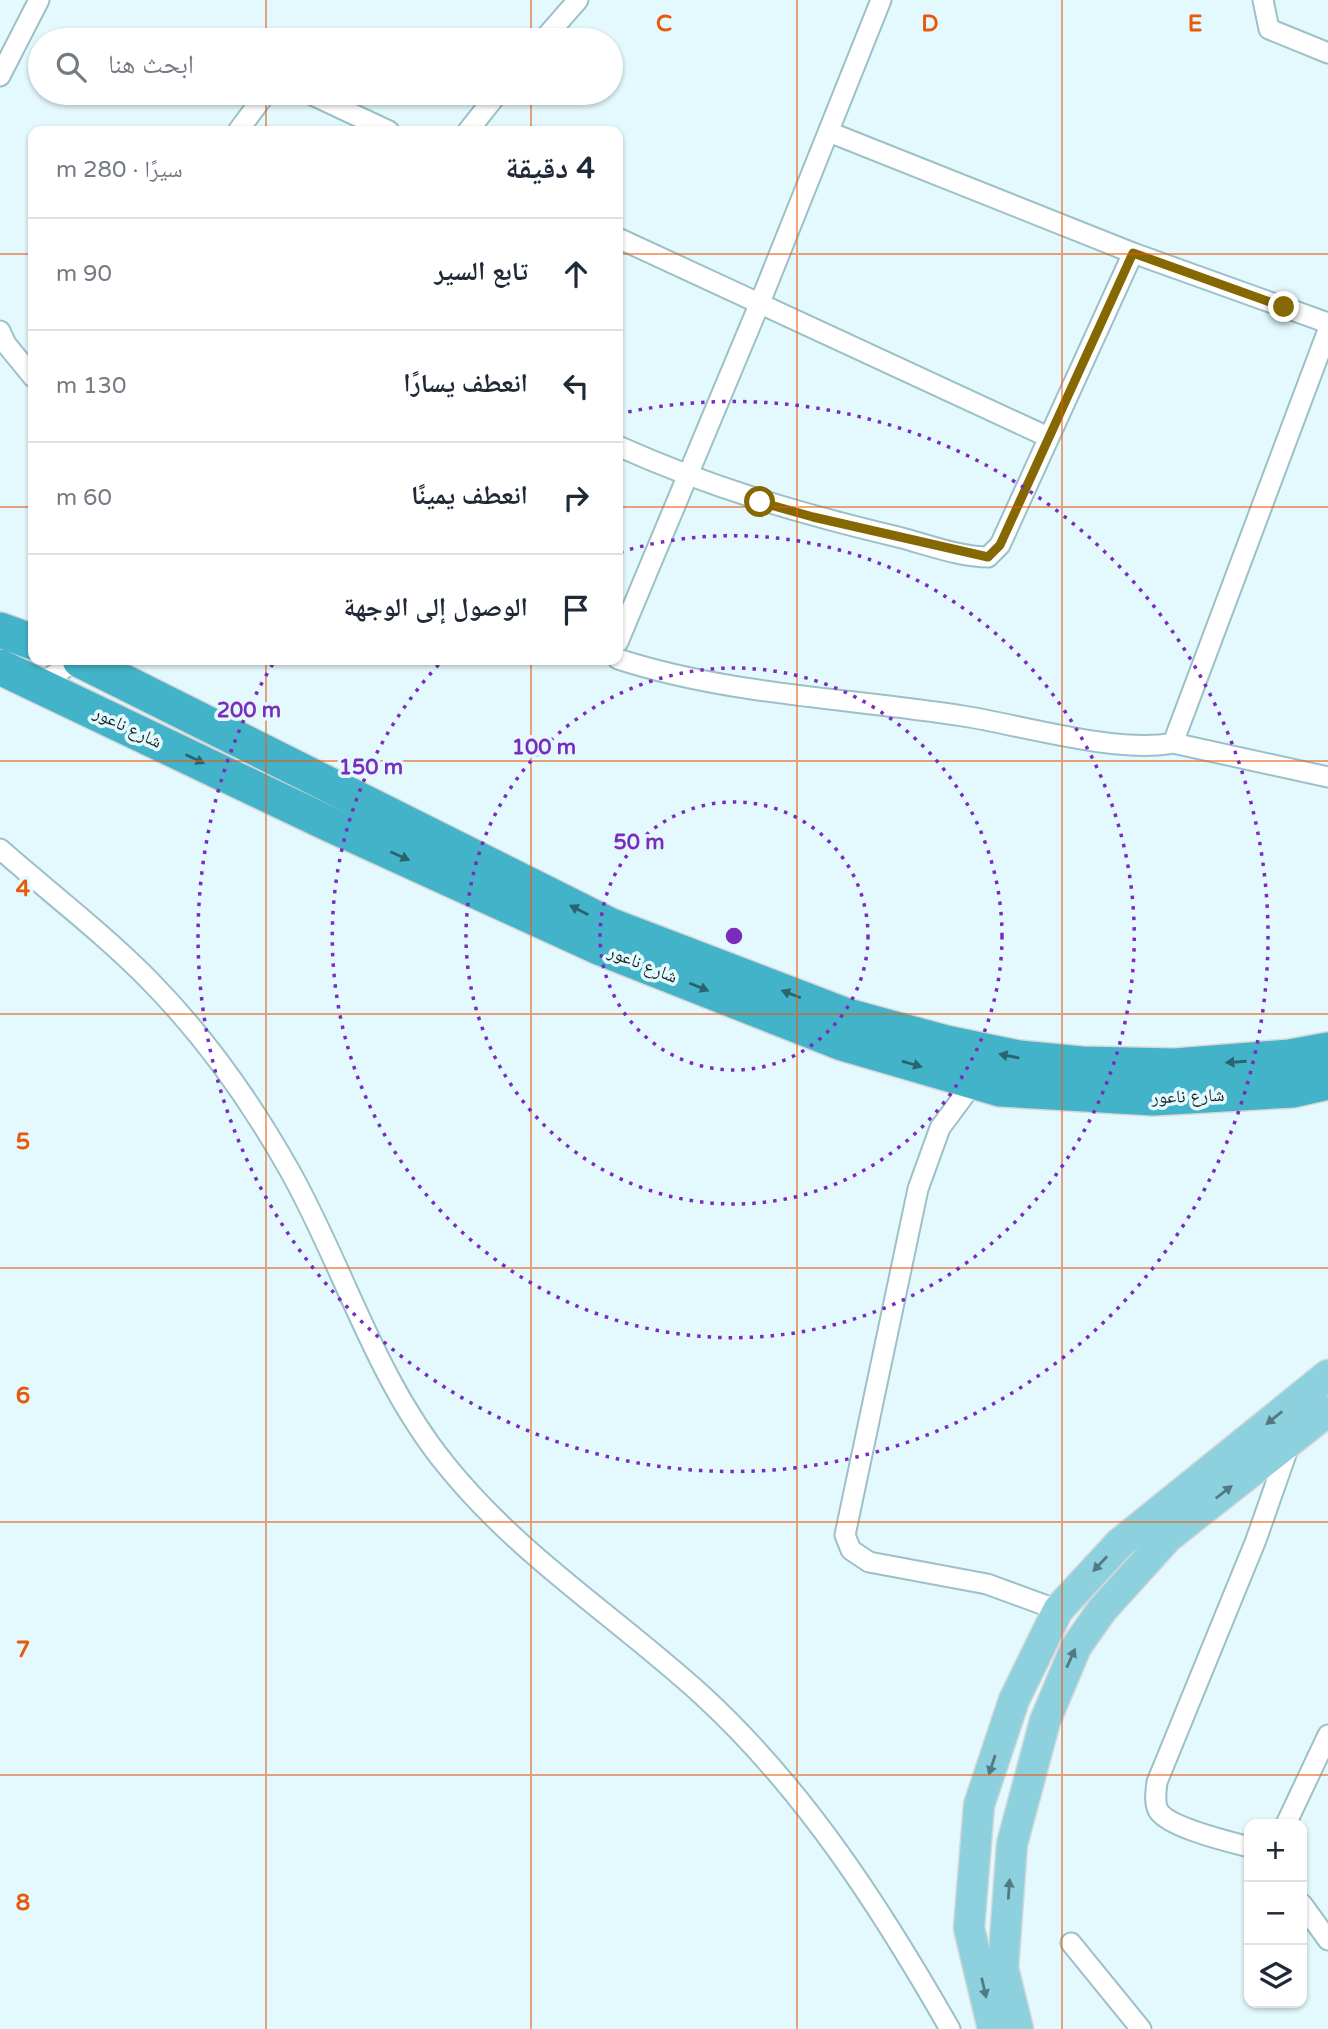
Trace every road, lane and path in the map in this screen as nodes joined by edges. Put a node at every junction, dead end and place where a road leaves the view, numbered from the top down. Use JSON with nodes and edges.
{"nodes":[{"id":1,"x":39,"y":0,"type":"edge"},
{"id":2,"x":578,"y":0,"type":"edge"},
{"id":3,"x":881,"y":0,"type":"edge"},
{"id":4,"x":1263,"y":0,"type":"edge"},
{"id":5,"x":554,"y":28,"type":"edge"},
{"id":6,"x":1328,"y":53,"type":"edge"},
{"id":7,"x":0,"y":76,"type":"edge"},
{"id":8,"x":257,"y":105,"type":"edge"},
{"id":9,"x":334,"y":105,"type":"edge"},
{"id":10,"x":489,"y":105,"type":"edge"},
{"id":11,"x":242,"y":126,"type":"edge"},
{"id":12,"x":378,"y":126,"type":"edge"},
{"id":13,"x":472,"y":126,"type":"edge"},
{"id":14,"x":830,"y":132,"type":"junction"},
{"id":15,"x":623,"y":240,"type":"edge"},
{"id":16,"x":1133,"y":253,"type":"junction"},
{"id":17,"x":759,"y":305,"type":"junction"},
{"id":18,"x":1328,"y":323,"type":"edge"},
{"id":19,"x":1328,"y":330,"type":"edge"},
{"id":20,"x":0,"y":331,"type":"edge"},
{"id":21,"x":28,"y":371,"type":"edge"},
{"id":22,"x":1048,"y":437,"type":"junction"},
{"id":23,"x":623,"y":448,"type":"edge"},
{"id":24,"x":688,"y":477,"type":"junction"},
{"id":25,"x":0,"y":630,"type":"edge"},
{"id":26,"x":623,"y":630,"type":"edge"},
{"id":27,"x":28,"y":640,"type":"edge"},
{"id":28,"x":623,"y":661,"type":"edge"},
{"id":29,"x":71,"y":665,"type":"edge"},
{"id":30,"x":89,"y":665,"type":"edge"},
{"id":31,"x":0,"y":667,"type":"edge"},
{"id":32,"x":40,"y":684,"type":"junction"},
{"id":33,"x":1173,"y":743,"type":"junction"},
{"id":34,"x":1328,"y":777,"type":"edge"},
{"id":35,"x":0,"y":849,"type":"edge"},
{"id":36,"x":1328,"y":1050,"type":"edge"},
{"id":37,"x":1291,"y":1074,"type":"junction"},
{"id":38,"x":974,"y":1082,"type":"junction"},
{"id":39,"x":1328,"y":1082,"type":"edge"},
{"id":40,"x":1328,"y":1376,"type":"edge"},
{"id":41,"x":1328,"y":1411,"type":"edge"},
{"id":42,"x":1292,"y":1438,"type":"junction"},
{"id":43,"x":1058,"y":1610,"type":"junction"},
{"id":44,"x":1328,"y":1735,"type":"edge"},
{"id":45,"x":1288,"y":1819,"type":"edge"},
{"id":46,"x":1244,"y":1845,"type":"edge"},
{"id":47,"x":1307,"y":1911,"type":"edge"},
{"id":48,"x":1328,"y":1940,"type":"edge"},
{"id":49,"x":1071,"y":1942,"type":"dead end"},
{"id":50,"x":950,"y":2029,"type":"edge"},
{"id":51,"x":993,"y":2029,"type":"edge"},
{"id":52,"x":1018,"y":2029,"type":"edge"},
{"id":53,"x":1141,"y":2029,"type":"edge"}],
"edges":[{"from":1,"to":7,"type":"street"},
{"from":2,"to":5,"type":"street"},
{"from":3,"to":14,"type":"street"},
{"from":4,"to":6,"type":"street"},
{"from":8,"to":11,"type":"street"},
{"from":9,"to":12,"type":"street"},
{"from":10,"to":13,"type":"street"},
{"from":14,"to":16,"type":"street"},
{"from":14,"to":17,"type":"street"},
{"from":15,"to":17,"type":"street"},
{"from":16,"to":18,"type":"street"},
{"from":16,"to":22,"type":"street"},
{"from":17,"to":22,"type":"street"},
{"from":17,"to":24,"type":"street"},
{"from":19,"to":33,"type":"street"},
{"from":20,"to":21,"type":"street"},
{"from":22,"to":24,"type":"street"},
{"from":23,"to":24,"type":"street"},
{"from":24,"to":26,"type":"street"},
{"from":25,"to":27,"type":"highway"},
{"from":28,"to":33,"type":"street"},
{"from":29,"to":32,"type":"street"},
{"from":37,"to":30,"type":"highway","name":"شارع ناعور","one_way":true},
{"from":31,"to":32,"type":"highway","name":"شارع ناعور"},
{"from":32,"to":38,"type":"highway","name":"شارع ناعور","one_way":true},
{"from":33,"to":34,"type":"street"},
{"from":35,"to":50,"type":"street"},
{"from":36,"to":37,"type":"highway","name":"شارع ناعور"},
{"from":37,"to":38,"type":"highway","name":"شارع ناعور"},
{"from":37,"to":39,"type":"highway","name":"شارع ناعور"},
{"from":38,"to":43,"type":"street"},
{"from":40,"to":43,"type":"main road","one_way":true},
{"from":41,"to":42,"type":"main road"},
{"from":42,"to":46,"type":"street"},
{"from":52,"to":42,"type":"main road","one_way":true},
{"from":43,"to":51,"type":"main road","one_way":true},
{"from":44,"to":45,"type":"street"},
{"from":47,"to":48,"type":"street"},
{"from":49,"to":53,"type":"street"}]}
